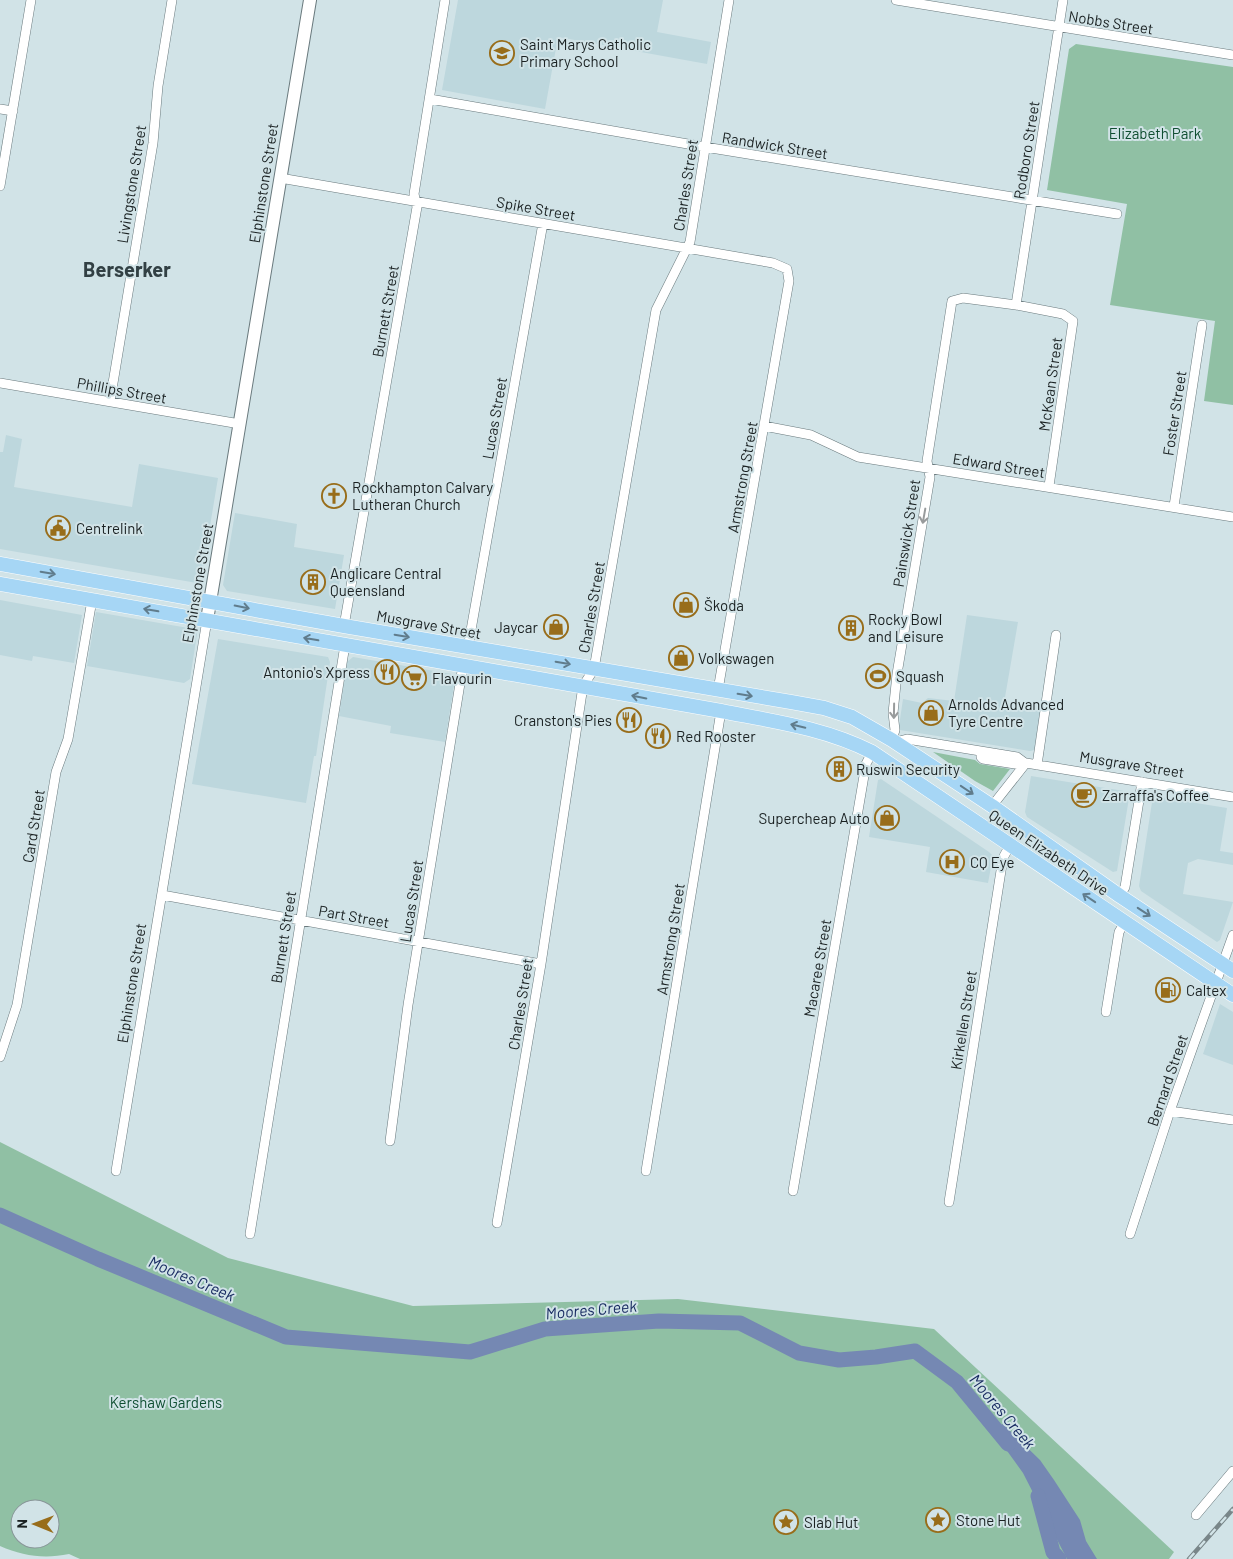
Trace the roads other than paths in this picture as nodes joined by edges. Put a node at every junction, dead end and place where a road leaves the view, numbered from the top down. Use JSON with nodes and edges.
{"nodes":[{"id":1,"x":31,"y":0,"type":"edge"},
{"id":2,"x":172,"y":0,"type":"edge"},
{"id":3,"x":310,"y":0,"type":"edge"},
{"id":4,"x":445,"y":0,"type":"edge"},
{"id":5,"x":729,"y":0,"type":"edge"},
{"id":6,"x":896,"y":0,"type":"edge"},
{"id":7,"x":1063,"y":0,"type":"edge"},
{"id":8,"x":1059,"y":27,"type":"junction"},
{"id":9,"x":1233,"y":55,"type":"edge"},
{"id":10,"x":430,"y":99,"type":"junction"},
{"id":11,"x":0,"y":109,"type":"edge"},
{"id":12,"x":13,"y":111,"type":"junction"},
{"id":13,"x":705,"y":148,"type":"junction"},
{"id":14,"x":280,"y":178,"type":"junction"},
{"id":15,"x":0,"y":186,"type":"edge"},
{"id":16,"x":416,"y":201,"type":"junction"},
{"id":17,"x":1031,"y":201,"type":"junction"},
{"id":18,"x":1117,"y":214,"type":"dead end"},
{"id":19,"x":543,"y":223,"type":"junction"},
{"id":20,"x":686,"y":248,"type":"junction"},
{"id":21,"x":786,"y":269,"type":"joint"},
{"id":22,"x":952,"y":301,"type":"joint"},
{"id":23,"x":1016,"y":304,"type":"junction"},
{"id":24,"x":1202,"y":325,"type":"dead end"},
{"id":25,"x":0,"y":383,"type":"edge"},
{"id":26,"x":110,"y":401,"type":"junction"},
{"id":27,"x":240,"y":424,"type":"junction"},
{"id":28,"x":764,"y":426,"type":"junction"},
{"id":29,"x":929,"y":468,"type":"junction"},
{"id":30,"x":1049,"y":486,"type":"junction"},
{"id":31,"x":1174,"y":506,"type":"junction"},
{"id":32,"x":1233,"y":517,"type":"edge"},
{"id":33,"x":0,"y":564,"type":"edge"},
{"id":34,"x":0,"y":584,"type":"edge"},
{"id":35,"x":92,"y":600,"type":"junction"},
{"id":36,"x":210,"y":601,"type":"junction"},
{"id":37,"x":207,"y":620,"type":"junction"},
{"id":38,"x":344,"y":626,"type":"junction"},
{"id":39,"x":1056,"y":635,"type":"dead end"},
{"id":40,"x":345,"y":644,"type":"junction"},
{"id":41,"x":468,"y":647,"type":"junction"},
{"id":42,"x":463,"y":666,"type":"junction"},
{"id":43,"x":594,"y":669,"type":"junction"},
{"id":44,"x":583,"y":686,"type":"junction"},
{"id":45,"x":718,"y":690,"type":"junction"},
{"id":46,"x":721,"y":711,"type":"junction"},
{"id":47,"x":852,"y":717,"type":"joint"},
{"id":48,"x":894,"y":741,"type":"junction"},
{"id":49,"x":872,"y":752,"type":"junction"},
{"id":50,"x":1026,"y":763,"type":"junction"},
{"id":51,"x":1037,"y":765,"type":"junction"},
{"id":52,"x":1142,"y":782,"type":"junction"},
{"id":53,"x":1233,"y":797,"type":"edge"},
{"id":54,"x":992,"y":806,"type":"junction"},
{"id":55,"x":1010,"y":845,"type":"junction"},
{"id":56,"x":162,"y":894,"type":"junction"},
{"id":57,"x":1120,"y":896,"type":"junction"},
{"id":58,"x":299,"y":920,"type":"junction"},
{"id":59,"x":1125,"y":922,"type":"junction"},
{"id":60,"x":1233,"y":935,"type":"edge"},
{"id":61,"x":419,"y":942,"type":"junction"},
{"id":62,"x":541,"y":964,"type":"junction"},
{"id":63,"x":1228,"y":968,"type":"edge"},
{"id":64,"x":1216,"y":984,"type":"junction"},
{"id":65,"x":1233,"y":995,"type":"edge"},
{"id":66,"x":1106,"y":1012,"type":"dead end"},
{"id":67,"x":0,"y":1057,"type":"edge"},
{"id":68,"x":1170,"y":1111,"type":"junction"},
{"id":69,"x":1233,"y":1120,"type":"edge"},
{"id":70,"x":390,"y":1141,"type":"dead end"},
{"id":71,"x":646,"y":1171,"type":"dead end"},
{"id":72,"x":116,"y":1172,"type":"dead end"},
{"id":73,"x":793,"y":1191,"type":"dead end"},
{"id":74,"x":949,"y":1202,"type":"dead end"},
{"id":75,"x":497,"y":1223,"type":"dead end"},
{"id":76,"x":250,"y":1234,"type":"dead end"},
{"id":77,"x":1130,"y":1234,"type":"dead end"},
{"id":78,"x":1233,"y":1471,"type":"edge"},
{"id":79,"x":1196,"y":1515,"type":"dead end"}],
"edges":[{"from":1,"to":12,"type":"street"},
{"from":2,"to":26,"type":"street","name":"Livingstone Street"},
{"from":3,"to":14,"type":"street","name":"Elphinstone Street"},
{"from":4,"to":10,"type":"street","name":"Burnett Street"},
{"from":5,"to":13,"type":"street","name":"Charles Street"},
{"from":6,"to":8,"type":"street","name":"Nobbs Street"},
{"from":7,"to":8,"type":"street","name":"Rodboro Street"},
{"from":8,"to":9,"type":"street","name":"Nobbs Street"},
{"from":8,"to":17,"type":"street","name":"Rodboro Street"},
{"from":10,"to":13,"type":"street","name":"Randwick Street"},
{"from":10,"to":16,"type":"street","name":"Burnett Street"},
{"from":11,"to":12,"type":"street"},
{"from":12,"to":15,"type":"street"},
{"from":13,"to":17,"type":"street","name":"Randwick Street"},
{"from":13,"to":20,"type":"street","name":"Charles Street"},
{"from":14,"to":16,"type":"street","name":"Spike Street"},
{"from":14,"to":27,"type":"street","name":"Elphinstone Street"},
{"from":16,"to":19,"type":"street","name":"Spike Street"},
{"from":16,"to":38,"type":"street","name":"Burnett Street"},
{"from":17,"to":18,"type":"street","name":"Randwick Street"},
{"from":17,"to":23,"type":"street","name":"Rodboro Street"},
{"from":19,"to":20,"type":"street","name":"Spike Street"},
{"from":19,"to":41,"type":"street","name":"Lucas Street"},
{"from":20,"to":21,"type":"street","name":"Spike Street"},
{"from":20,"to":43,"type":"street","name":"Charles Street"},
{"from":21,"to":28,"type":"street","name":"Armstrong Street"},
{"from":22,"to":23,"type":"street","name":"McKean Street"},
{"from":22,"to":29,"type":"street","name":"Painswick Street"},
{"from":23,"to":30,"type":"street","name":"McKean Street"},
{"from":24,"to":31,"type":"street","name":"Foster Street"},
{"from":25,"to":26,"type":"street","name":"Phillips Street"},
{"from":26,"to":27,"type":"street","name":"Phillips Street"},
{"from":27,"to":36,"type":"street","name":"Elphinstone Street"},
{"from":28,"to":29,"type":"street","name":"Edward Street"},
{"from":28,"to":45,"type":"street","name":"Armstrong Street"},
{"from":29,"to":30,"type":"street","name":"Edward Street"},
{"from":29,"to":48,"type":"street","name":"Painswick Street","one_way":true},
{"from":30,"to":31,"type":"street","name":"Edward Street"},
{"from":31,"to":32,"type":"street","name":"Edward Street"},
{"from":33,"to":36,"type":"main road","name":"Musgrave Street","one_way":true},
{"from":34,"to":35,"type":"main road"},
{"from":37,"to":35,"type":"main road","one_way":true},
{"from":35,"to":67,"type":"street","name":"Card Street"},
{"from":36,"to":37,"type":"street","name":"Elphinstone Street"},
{"from":36,"to":38,"type":"main road","name":"Musgrave Street","one_way":true},
{"from":40,"to":37,"type":"main road","one_way":true},
{"from":37,"to":56,"type":"street","name":"Elphinstone Street"},
{"from":38,"to":41,"type":"main road","name":"Musgrave Street","one_way":true},
{"from":39,"to":51,"type":"street"},
{"from":40,"to":42,"type":"main road"},
{"from":40,"to":58,"type":"street","name":"Burnett Street"},
{"from":41,"to":43,"type":"main road","name":"Musgrave Street","one_way":true},
{"from":42,"to":44,"type":"main road"},
{"from":42,"to":61,"type":"street","name":"Lucas Street"},
{"from":43,"to":44,"type":"street","name":"Charles Street"},
{"from":43,"to":45,"type":"main road","name":"Musgrave Street"},
{"from":46,"to":44,"type":"main road","one_way":true},
{"from":44,"to":62,"type":"street","name":"Charles Street"},
{"from":45,"to":47,"type":"main road","name":"Musgrave Street","one_way":true},
{"from":49,"to":46,"type":"main road","name":"Queen Elizabeth Drive","one_way":true},
{"from":46,"to":71,"type":"street","name":"Armstrong Street"},
{"from":47,"to":48,"type":"main road","name":"Queen Elizabeth Drive"},
{"from":48,"to":50,"type":"street","name":"Musgrave Street"},
{"from":48,"to":54,"type":"main road","name":"Queen Elizabeth Drive","one_way":true},
{"from":49,"to":55,"type":"main road","name":"Queen Elizabeth Drive"},
{"from":49,"to":73,"type":"street","name":"Macaree Street"},
{"from":50,"to":51,"type":"street","name":"Musgrave Street"},
{"from":50,"to":54,"type":"street"},
{"from":51,"to":52,"type":"street","name":"Musgrave Street"},
{"from":52,"to":53,"type":"street","name":"Musgrave Street"},
{"from":52,"to":57,"type":"street"},
{"from":54,"to":57,"type":"main road","name":"Queen Elizabeth Drive"},
{"from":59,"to":55,"type":"main road","name":"Queen Elizabeth Drive","one_way":true},
{"from":55,"to":74,"type":"street","name":"Kirkellen Street"},
{"from":56,"to":58,"type":"street","name":"Part Street"},
{"from":56,"to":72,"type":"street","name":"Elphinstone Street"},
{"from":57,"to":63,"type":"main road","name":"Queen Elizabeth Drive","one_way":true},
{"from":58,"to":61,"type":"street","name":"Part Street"},
{"from":58,"to":76,"type":"street","name":"Burnett Street"},
{"from":59,"to":64,"type":"main road","name":"Queen Elizabeth Drive"},
{"from":59,"to":66,"type":"street"},
{"from":60,"to":63,"type":"street","name":"Bernard Street"},
{"from":61,"to":62,"type":"street","name":"Part Street"},
{"from":61,"to":70,"type":"street","name":"Lucas Street"},
{"from":62,"to":75,"type":"street","name":"Charles Street"},
{"from":63,"to":64,"type":"street","name":"Bernard Street"},
{"from":64,"to":65,"type":"main road","name":"Queen Elizabeth Drive"},
{"from":64,"to":68,"type":"street","name":"Bernard Street"},
{"from":68,"to":69,"type":"street"},
{"from":68,"to":77,"type":"street","name":"Bernard Street"},
{"from":78,"to":79,"type":"street"}]}
